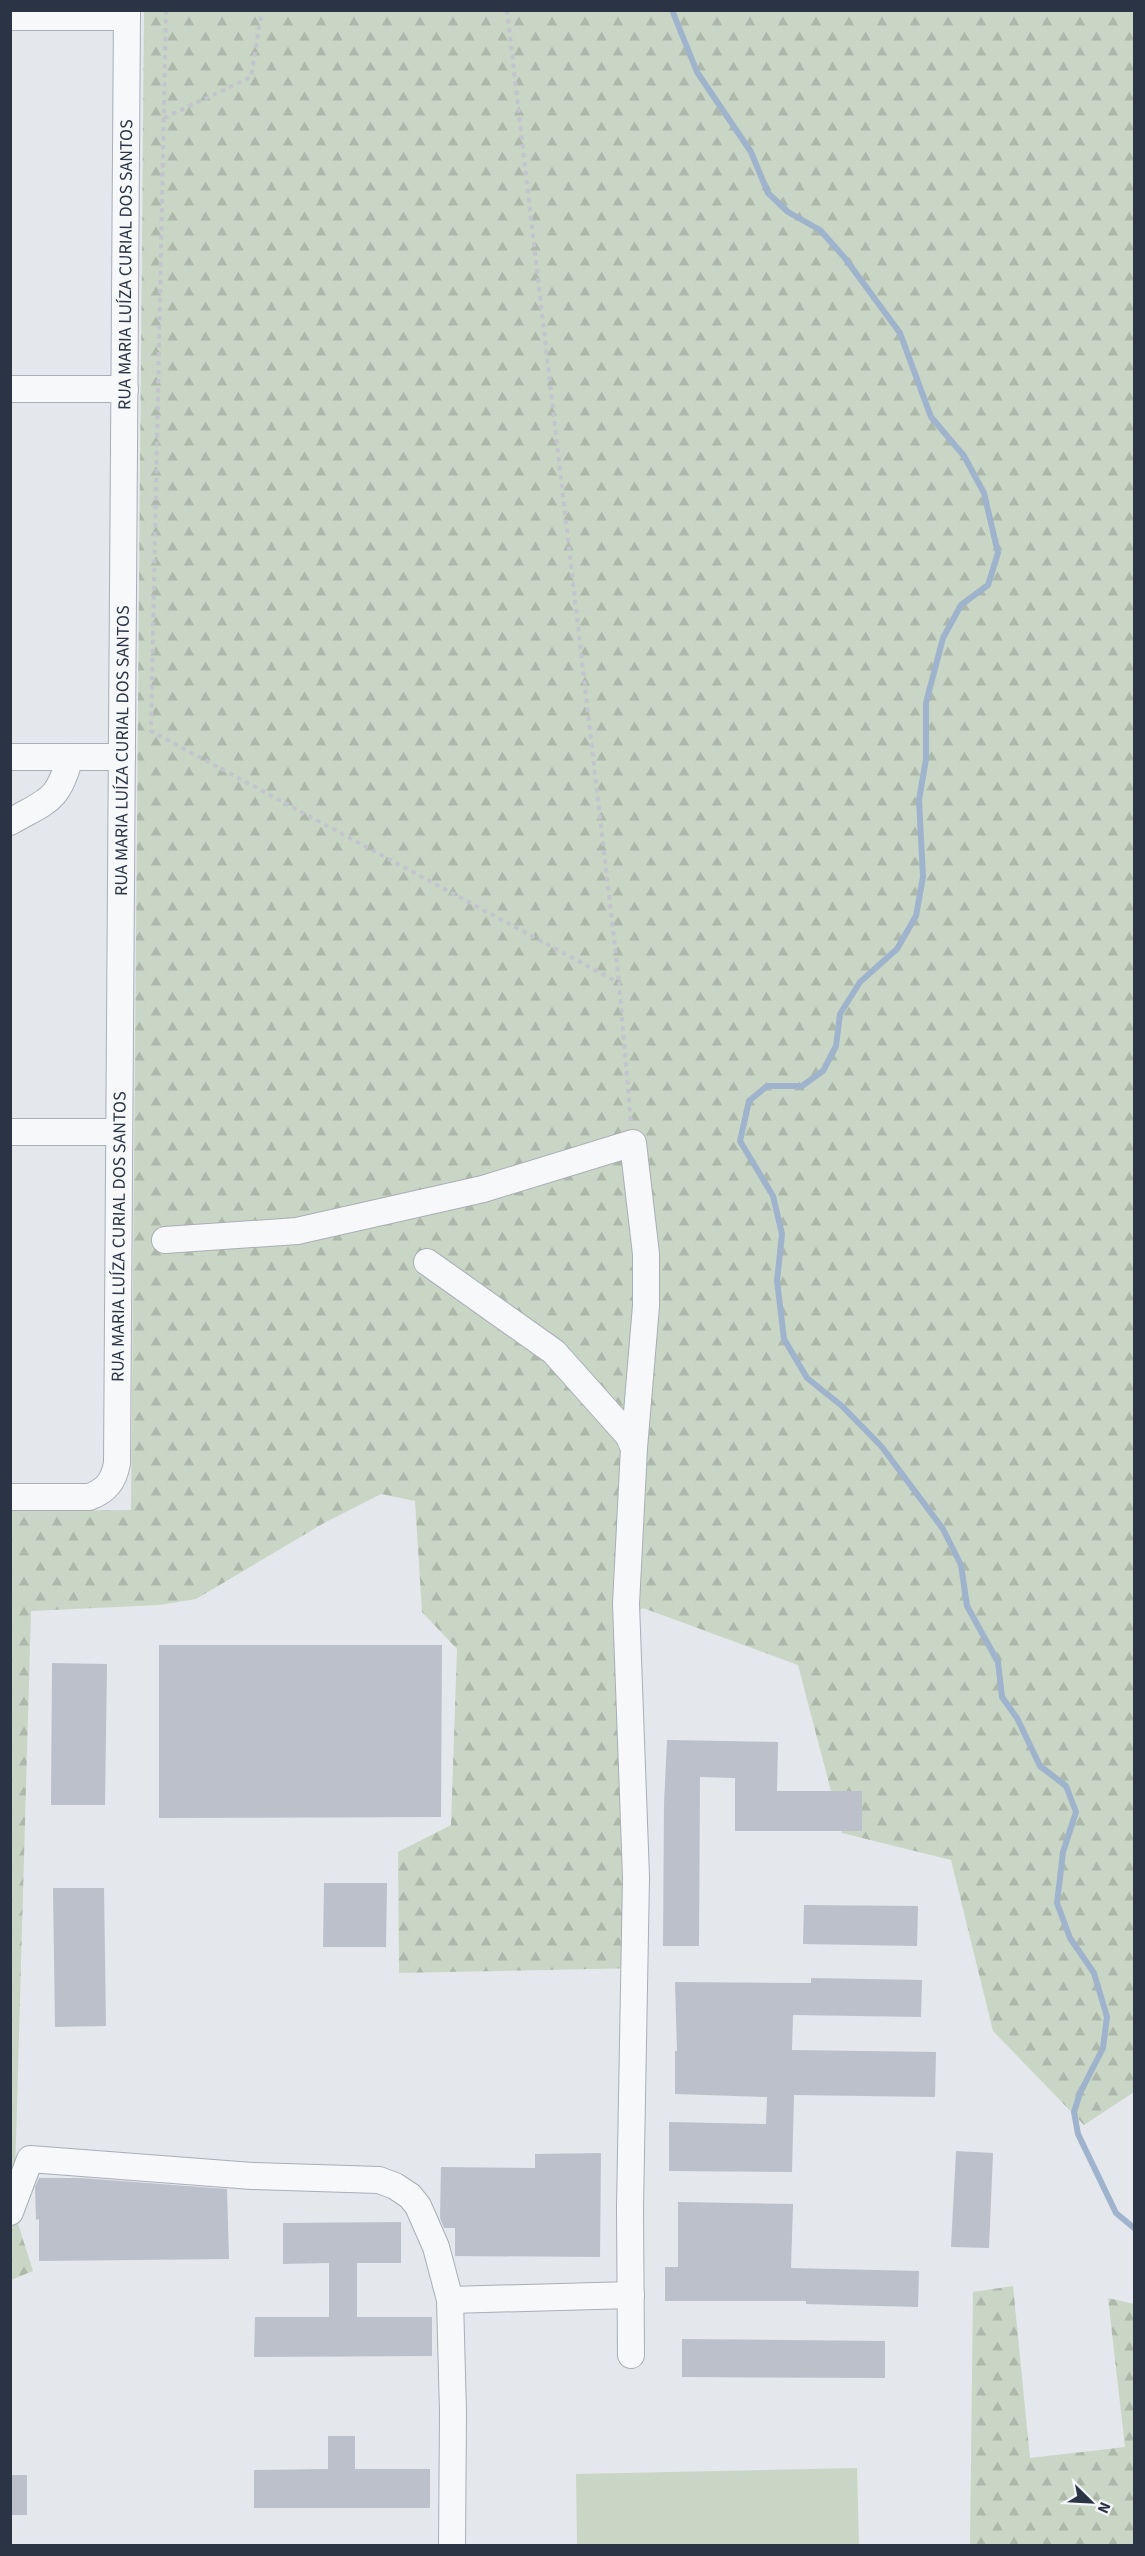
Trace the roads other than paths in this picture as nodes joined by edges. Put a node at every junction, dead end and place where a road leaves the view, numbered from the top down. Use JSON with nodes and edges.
{"nodes":[{"id":1,"x":127,"y":14,"type":"edge"},
{"id":2,"x":10,"y":17,"type":"edge"},
{"id":3,"x":10,"y":389,"type":"edge"},
{"id":4,"x":125,"y":389,"type":"junction"},
{"id":5,"x":10,"y":757,"type":"edge"},
{"id":6,"x":70,"y":757,"type":"junction"},
{"id":7,"x":122,"y":757,"type":"junction"},
{"id":8,"x":10,"y":822,"type":"edge"},
{"id":9,"x":10,"y":1132,"type":"edge"},
{"id":10,"x":119,"y":1132,"type":"junction"},
{"id":11,"x":165,"y":1240,"type":"dead end"},
{"id":12,"x":427,"y":1262,"type":"dead end"},
{"id":13,"x":634,"y":1448,"type":"junction"},
{"id":14,"x":10,"y":1497,"type":"edge"},
{"id":15,"x":10,"y":2212,"type":"edge"},
{"id":16,"x":631,"y":2295,"type":"junction"},
{"id":17,"x":450,"y":2300,"type":"junction"},
{"id":18,"x":631,"y":2355,"type":"dead end"},
{"id":19,"x":452,"y":2546,"type":"edge"}],
"edges":[{"from":1,"to":2,"type":"street"},
{"from":1,"to":4,"type":"street","name":"RUA MARIA LUÍZA CURIAL DOS SANTOS"},
{"from":3,"to":4,"type":"street"},
{"from":4,"to":7,"type":"street","name":"RUA MARIA LUÍZA CURIAL DOS SANTOS"},
{"from":5,"to":6,"type":"street"},
{"from":6,"to":7,"type":"street"},
{"from":6,"to":8,"type":"street"},
{"from":7,"to":10,"type":"street","name":"RUA MARIA LUÍZA CURIAL DOS SANTOS"},
{"from":9,"to":10,"type":"street"},
{"from":10,"to":14,"type":"street","name":"RUA MARIA LUÍZA CURIAL DOS SANTOS"},
{"from":11,"to":13,"type":"street"},
{"from":12,"to":13,"type":"street"},
{"from":13,"to":16,"type":"street"},
{"from":15,"to":17,"type":"street"},
{"from":16,"to":17,"type":"street"},
{"from":16,"to":18,"type":"street"},
{"from":17,"to":19,"type":"street"}]}
